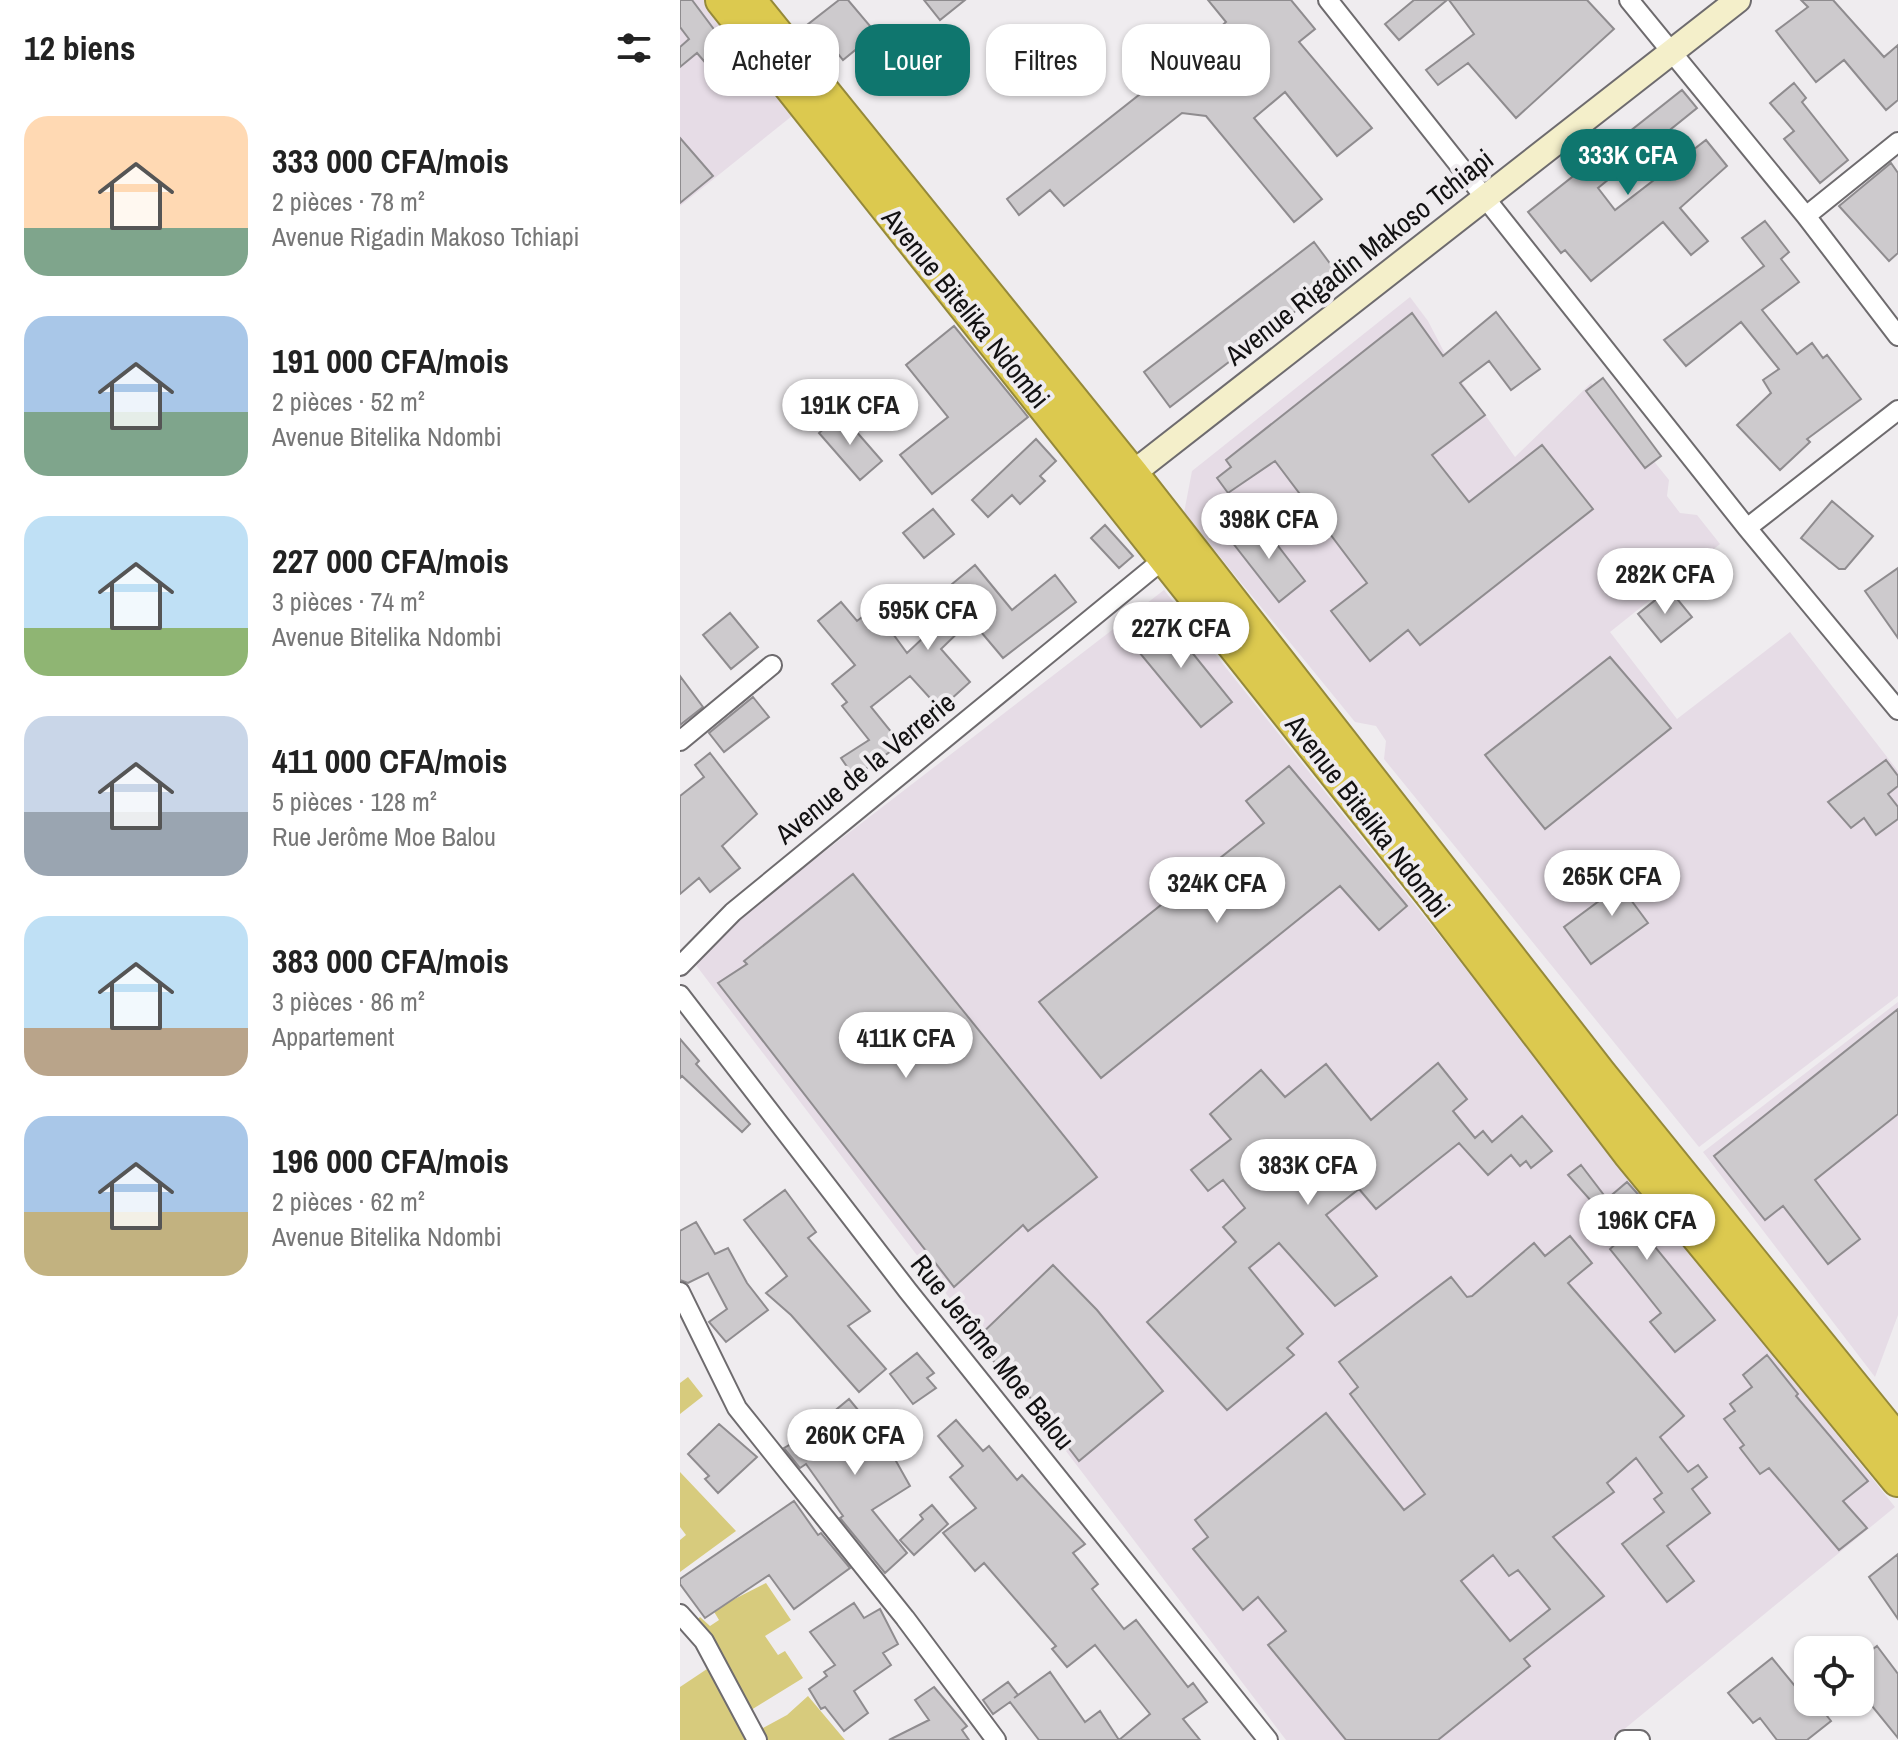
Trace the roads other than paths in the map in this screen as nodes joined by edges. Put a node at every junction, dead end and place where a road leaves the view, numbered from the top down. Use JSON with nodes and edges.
{"nodes":[{"id":1,"x":722,"y":0,"type":"edge"},
{"id":2,"x":749,"y":0,"type":"edge"},
{"id":3,"x":1328,"y":0,"type":"edge"},
{"id":4,"x":1629,"y":0,"type":"edge"},
{"id":5,"x":1738,"y":0,"type":"edge"},
{"id":6,"x":1670,"y":52,"type":"junction"},
{"id":7,"x":1898,"y":142,"type":"edge"},
{"id":8,"x":1484,"y":197,"type":"junction"},
{"id":9,"x":1806,"y":216,"type":"junction"},
{"id":10,"x":1898,"y":336,"type":"edge"},
{"id":11,"x":1898,"y":410,"type":"edge"},
{"id":12,"x":1122,"y":482,"type":"junction"},
{"id":13,"x":1747,"y":528,"type":"junction"},
{"id":14,"x":1165,"y":558,"type":"junction"},
{"id":15,"x":772,"y":665,"type":"dead end"},
{"id":16,"x":1898,"y":710,"type":"edge"},
{"id":17,"x":680,"y":741,"type":"edge"},
{"id":18,"x":680,"y":966,"type":"edge"},
{"id":19,"x":680,"y":995,"type":"edge"},
{"id":20,"x":680,"y":1292,"type":"edge"},
{"id":21,"x":1898,"y":1442,"type":"edge"},
{"id":22,"x":1898,"y":1480,"type":"edge"},
{"id":23,"x":680,"y":1614,"type":"edge"},
{"id":24,"x":757,"y":1740,"type":"edge"},
{"id":25,"x":996,"y":1740,"type":"edge"},
{"id":26,"x":1268,"y":1740,"type":"edge"},
{"id":27,"x":1625,"y":1740,"type":"edge"},
{"id":28,"x":1640,"y":1740,"type":"edge"}],
"edges":[{"from":1,"to":12,"type":"highway","name":"Avenue Bitelika Ndombi"},
{"from":2,"to":12,"type":"highway","name":"Avenue Bitelika Ndombi"},
{"from":3,"to":8,"type":"street"},
{"from":4,"to":6,"type":"street"},
{"from":5,"to":6,"type":"street","name":"Avenue Rigadin Makoso Tchiapi"},
{"from":6,"to":8,"type":"street","name":"Avenue Rigadin Makoso Tchiapi"},
{"from":6,"to":9,"type":"street"},
{"from":7,"to":9,"type":"street"},
{"from":8,"to":12,"type":"street","name":"Avenue Rigadin Makoso Tchiapi"},
{"from":8,"to":13,"type":"street"},
{"from":9,"to":10,"type":"street"},
{"from":11,"to":13,"type":"street"},
{"from":12,"to":14,"type":"highway","name":"Avenue Bitelika Ndombi"},
{"from":12,"to":21,"type":"highway","name":"Avenue Bitelika Ndombi"},
{"from":13,"to":16,"type":"street"},
{"from":14,"to":18,"type":"street","name":"Avenue de la Verrerie"},
{"from":14,"to":22,"type":"highway","name":"Avenue Bitelika Ndombi"},
{"from":15,"to":17,"type":"street"},
{"from":19,"to":26,"type":"street","name":"Rue Jerôme Moe Balou"},
{"from":20,"to":25,"type":"street"},
{"from":23,"to":24,"type":"street"},
{"from":27,"to":28,"type":"street"}]}
